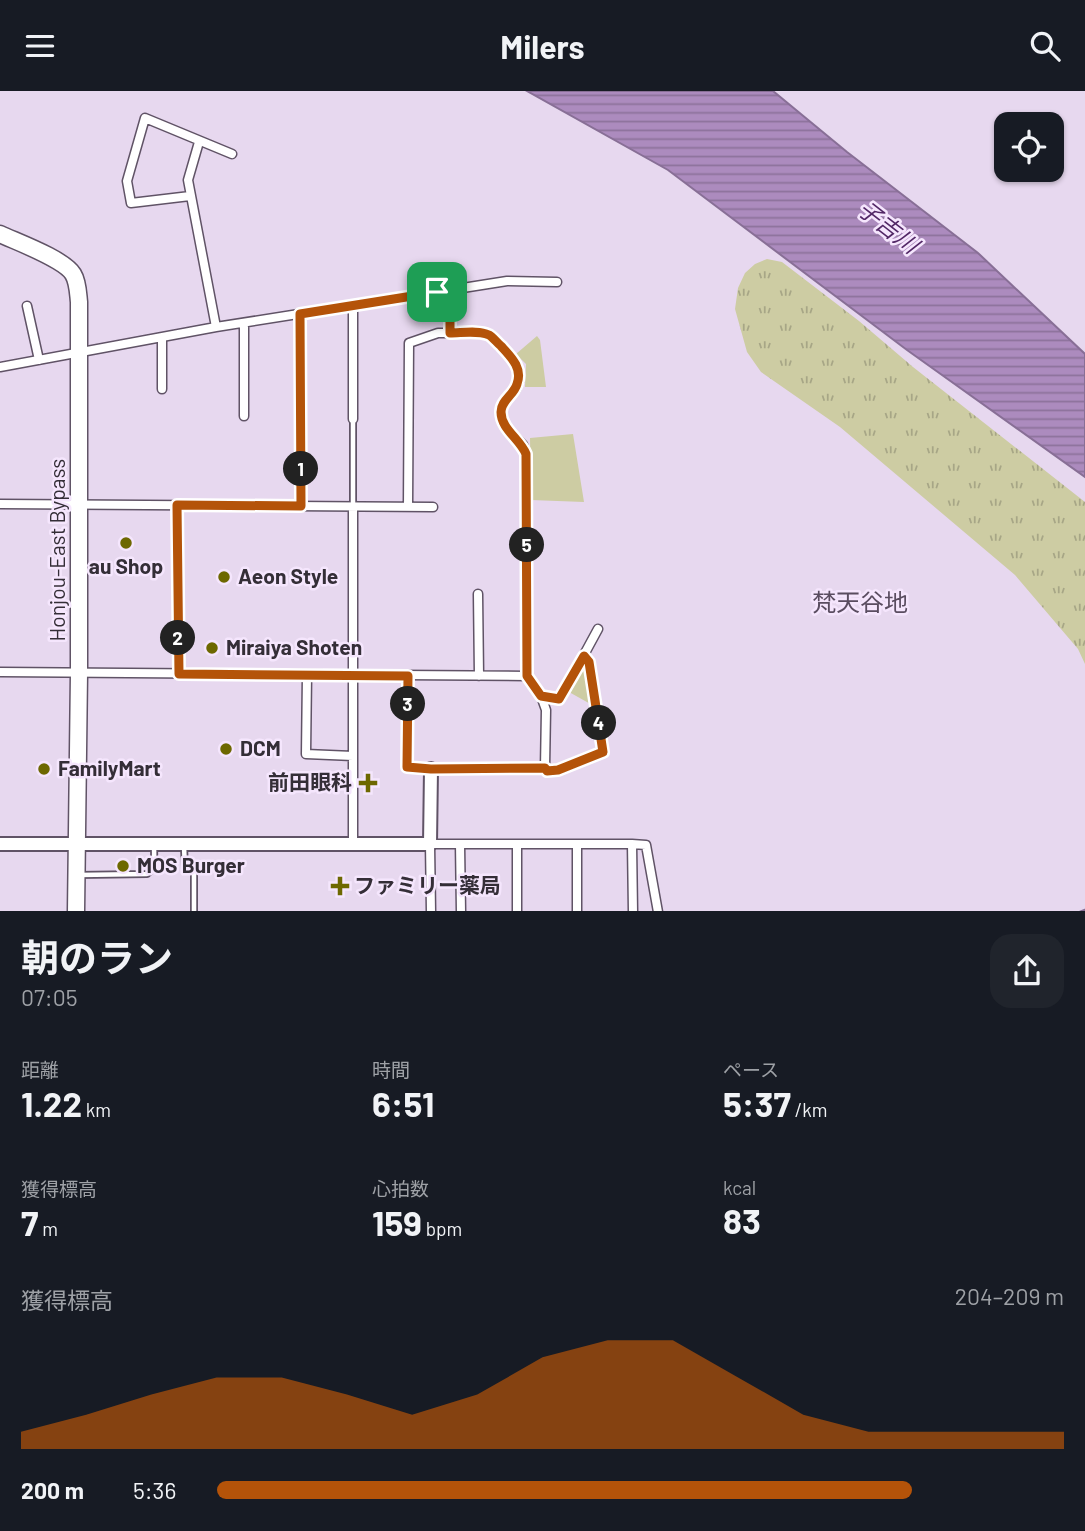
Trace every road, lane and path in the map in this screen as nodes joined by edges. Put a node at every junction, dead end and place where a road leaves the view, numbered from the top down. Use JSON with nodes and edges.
{"nodes":[{"id":1,"x":199,"y":142,"type":"junction"},
{"id":2,"x":232,"y":155,"type":"dead end"},
{"id":3,"x":190,"y":196,"type":"junction"},
{"id":4,"x":0,"y":233,"type":"edge"},
{"id":5,"x":557,"y":282,"type":"dead end"},
{"id":6,"x":450,"y":290,"type":"junction"},
{"id":7,"x":353,"y":305,"type":"junction"},
{"id":8,"x":27,"y":306,"type":"dead end"},
{"id":9,"x":300,"y":314,"type":"junction"},
{"id":10,"x":244,"y":323,"type":"junction"},
{"id":11,"x":216,"y":327,"type":"junction"},
{"id":12,"x":450,"y":333,"type":"junction"},
{"id":13,"x":162,"y":337,"type":"junction"},
{"id":14,"x":80,"y":353,"type":"junction"},
{"id":15,"x":39,"y":360,"type":"junction"},
{"id":16,"x":0,"y":367,"type":"edge"},
{"id":17,"x":162,"y":389,"type":"dead end"},
{"id":18,"x":244,"y":416,"type":"dead end"},
{"id":19,"x":300,"y":419,"type":"joint"},
{"id":20,"x":353,"y":419,"type":"joint"},
{"id":21,"x":0,"y":504,"type":"edge"},
{"id":22,"x":78,"y":504,"type":"junction"},
{"id":23,"x":177,"y":505,"type":"junction"},
{"id":24,"x":301,"y":506,"type":"junction"},
{"id":25,"x":353,"y":507,"type":"junction"},
{"id":26,"x":408,"y":507,"type":"junction"},
{"id":27,"x":433,"y":507,"type":"dead end"},
{"id":28,"x":478,"y":594,"type":"dead end"},
{"id":29,"x":598,"y":629,"type":"dead end"},
{"id":30,"x":584,"y":656,"type":"junction"},
{"id":31,"x":0,"y":672,"type":"edge"},
{"id":32,"x":79,"y":673,"type":"junction"},
{"id":33,"x":179,"y":674,"type":"junction"},
{"id":34,"x":353,"y":674,"type":"junction"},
{"id":35,"x":307,"y":675,"type":"junction"},
{"id":36,"x":408,"y":676,"type":"junction"},
{"id":37,"x":479,"y":676,"type":"junction"},
{"id":38,"x":527,"y":676,"type":"junction"},
{"id":39,"x":541,"y":696,"type":"junction"},
{"id":40,"x":603,"y":752,"type":"joint"},
{"id":41,"x":353,"y":756,"type":"junction"},
{"id":42,"x":545,"y":768,"type":"junction"},
{"id":43,"x":431,"y":769,"type":"junction"},
{"id":44,"x":0,"y":844,"type":"edge"},
{"id":45,"x":430,"y":844,"type":"junction"},
{"id":46,"x":460,"y":844,"type":"junction"},
{"id":47,"x":632,"y":844,"type":"junction"},
{"id":48,"x":77,"y":845,"type":"junction"},
{"id":49,"x":154,"y":845,"type":"junction"},
{"id":50,"x":184,"y":845,"type":"junction"},
{"id":51,"x":353,"y":845,"type":"junction"},
{"id":52,"x":517,"y":845,"type":"junction"},
{"id":53,"x":577,"y":845,"type":"junction"},
{"id":54,"x":77,"y":876,"type":"junction"},
{"id":55,"x":76,"y":911,"type":"edge"},
{"id":56,"x":194,"y":911,"type":"edge"},
{"id":57,"x":431,"y":911,"type":"edge"},
{"id":58,"x":461,"y":911,"type":"edge"},
{"id":59,"x":517,"y":911,"type":"edge"},
{"id":60,"x":577,"y":911,"type":"edge"},
{"id":61,"x":633,"y":911,"type":"edge"},
{"id":62,"x":658,"y":911,"type":"edge"}],
"edges":[{"from":1,"to":2,"type":"street"},
{"from":1,"to":3,"type":"street"},
{"from":1,"to":3,"type":"street"},
{"from":3,"to":11,"type":"street"},
{"from":4,"to":14,"type":"highway","name":"Honjou-East Bypass"},
{"from":5,"to":6,"type":"street"},
{"from":6,"to":7,"type":"street"},
{"from":6,"to":12,"type":"street"},
{"from":7,"to":9,"type":"street"},
{"from":7,"to":20,"type":"street"},
{"from":8,"to":15,"type":"street"},
{"from":9,"to":10,"type":"street"},
{"from":9,"to":19,"type":"street"},
{"from":10,"to":11,"type":"street"},
{"from":10,"to":18,"type":"street"},
{"from":11,"to":13,"type":"street"},
{"from":12,"to":26,"type":"street"},
{"from":12,"to":38,"type":"street"},
{"from":13,"to":14,"type":"street"},
{"from":13,"to":17,"type":"street"},
{"from":14,"to":15,"type":"street"},
{"from":14,"to":22,"type":"highway","name":"Honjou-East Bypass"},
{"from":15,"to":16,"type":"street"},
{"from":19,"to":24,"type":"lane"},
{"from":20,"to":25,"type":"lane"},
{"from":21,"to":22,"type":"street"},
{"from":22,"to":23,"type":"street"},
{"from":22,"to":32,"type":"highway","name":"Honjou-East Bypass"},
{"from":23,"to":24,"type":"street"},
{"from":23,"to":33,"type":"lane"},
{"from":24,"to":25,"type":"street"},
{"from":25,"to":26,"type":"street"},
{"from":25,"to":34,"type":"street"},
{"from":26,"to":27,"type":"street"},
{"from":28,"to":37,"type":"street"},
{"from":29,"to":30,"type":"street"},
{"from":30,"to":39,"type":"street"},
{"from":30,"to":40,"type":"lane"},
{"from":31,"to":32,"type":"street"},
{"from":32,"to":33,"type":"street"},
{"from":32,"to":48,"type":"highway","name":"Honjou-East Bypass"},
{"from":33,"to":35,"type":"street"},
{"from":34,"to":35,"type":"street"},
{"from":34,"to":36,"type":"street"},
{"from":34,"to":41,"type":"street"},
{"from":35,"to":41,"type":"street"},
{"from":36,"to":37,"type":"street"},
{"from":36,"to":43,"type":"street"},
{"from":37,"to":38,"type":"street"},
{"from":38,"to":39,"type":"street"},
{"from":39,"to":42,"type":"street"},
{"from":40,"to":42,"type":"street"},
{"from":41,"to":51,"type":"street"},
{"from":42,"to":43,"type":"street"},
{"from":43,"to":45,"type":"street"},
{"from":44,"to":48,"type":"street"},
{"from":45,"to":46,"type":"street"},
{"from":45,"to":51,"type":"street"},
{"from":45,"to":57,"type":"street"},
{"from":46,"to":52,"type":"street"},
{"from":46,"to":58,"type":"street"},
{"from":47,"to":53,"type":"street"},
{"from":47,"to":61,"type":"street"},
{"from":47,"to":62,"type":"street"},
{"from":48,"to":49,"type":"street"},
{"from":48,"to":54,"type":"highway","name":"Honjou-East Bypass"},
{"from":49,"to":50,"type":"street"},
{"from":49,"to":54,"type":"lane"},
{"from":50,"to":51,"type":"street"},
{"from":50,"to":56,"type":"lane"},
{"from":52,"to":53,"type":"street"},
{"from":52,"to":59,"type":"street"},
{"from":53,"to":60,"type":"street"},
{"from":54,"to":55,"type":"highway","name":"Honjou-East Bypass"}]}
